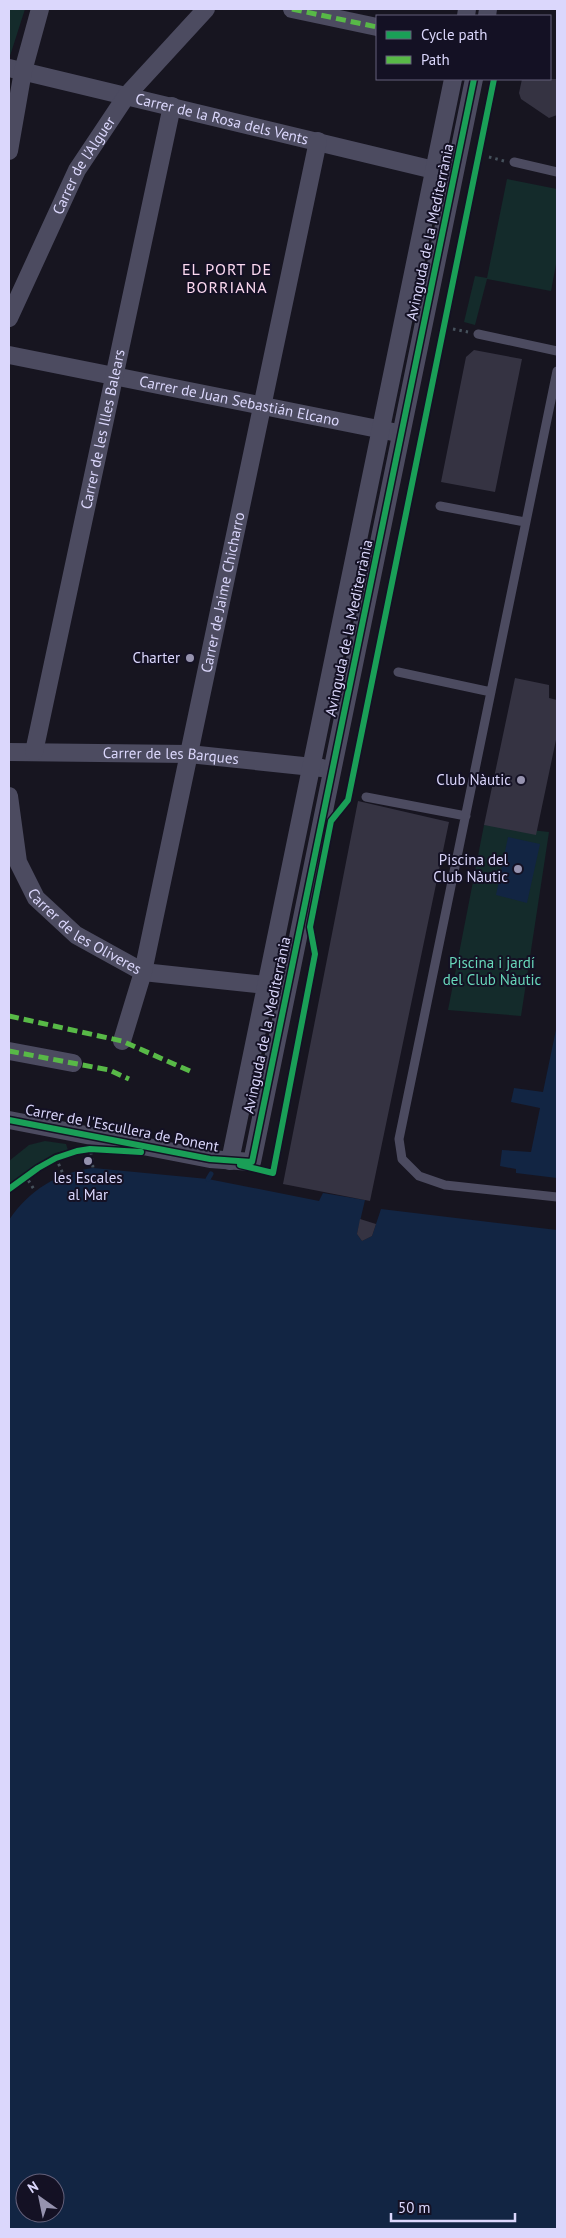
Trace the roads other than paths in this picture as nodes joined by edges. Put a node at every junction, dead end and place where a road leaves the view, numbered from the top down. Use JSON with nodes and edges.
{"nodes":[{"id":1,"x":40,"y":9,"type":"edge"},
{"id":2,"x":206,"y":9,"type":"edge"},
{"id":3,"x":292,"y":9,"type":"edge"},
{"id":4,"x":376,"y":26,"type":"edge"},
{"id":5,"x":16,"y":69,"type":"edge"},
{"id":6,"x":453,"y":80,"type":"edge"},
{"id":7,"x":474,"y":80,"type":"edge"},
{"id":8,"x":127,"y":95,"type":"junction"},
{"id":9,"x":172,"y":106,"type":"junction"},
{"id":10,"x":318,"y":142,"type":"junction"},
{"id":11,"x":9,"y":151,"type":"edge"},
{"id":12,"x":514,"y":162,"type":"dead end"},
{"id":13,"x":434,"y":170,"type":"junction"},
{"id":14,"x":557,"y":172,"type":"edge"},
{"id":15,"x":9,"y":318,"type":"edge"},
{"id":16,"x":478,"y":334,"type":"dead end"},
{"id":17,"x":557,"y":351,"type":"edge"},
{"id":18,"x":9,"y":355,"type":"edge"},
{"id":19,"x":557,"y":371,"type":"edge"},
{"id":20,"x":115,"y":376,"type":"junction"},
{"id":21,"x":262,"y":406,"type":"junction"},
{"id":22,"x":381,"y":430,"type":"junction"},
{"id":23,"x":402,"y":434,"type":"junction"},
{"id":24,"x":440,"y":506,"type":"dead end"},
{"id":25,"x":526,"y":522,"type":"junction"},
{"id":26,"x":398,"y":672,"type":"dead end"},
{"id":27,"x":492,"y":692,"type":"junction"},
{"id":28,"x":9,"y":752,"type":"edge"},
{"id":29,"x":34,"y":752,"type":"junction"},
{"id":30,"x":189,"y":754,"type":"junction"},
{"id":31,"x":313,"y":767,"type":"junction"},
{"id":32,"x":334,"y":769,"type":"junction"},
{"id":33,"x":9,"y":796,"type":"edge"},
{"id":34,"x":366,"y":797,"type":"dead end"},
{"id":35,"x":466,"y":816,"type":"junction"},
{"id":36,"x":143,"y":972,"type":"junction"},
{"id":37,"x":266,"y":985,"type":"junction"},
{"id":38,"x":122,"y":1041,"type":"dead end"},
{"id":39,"x":9,"y":1051,"type":"edge"},
{"id":40,"x":73,"y":1063,"type":"dead end"},
{"id":41,"x":11,"y":1125,"type":"edge"},
{"id":42,"x":230,"y":1162,"type":"junction"},
{"id":43,"x":557,"y":1197,"type":"edge"}],
"edges":[{"from":1,"to":5,"type":"street"},
{"from":2,"to":8,"type":"street","name":"Carrer de l'Alguer"},
{"from":3,"to":4,"type":"street"},
{"from":5,"to":8,"type":"street","name":"Carrer de la Rosa dels Vents"},
{"from":5,"to":11,"type":"street"},
{"from":6,"to":13,"type":"street","name":"Avinguda de la Mediterrània"},
{"from":7,"to":23,"type":"street","name":"Avinguda de la Mediterrània"},
{"from":8,"to":9,"type":"street","name":"Carrer de la Rosa dels Vents"},
{"from":8,"to":15,"type":"street","name":"Carrer de l'Alguer"},
{"from":9,"to":10,"type":"street","name":"Carrer de la Rosa dels Vents"},
{"from":9,"to":20,"type":"street","name":"Carrer de les Illes Balears"},
{"from":10,"to":13,"type":"street","name":"Carrer de la Rosa dels Vents"},
{"from":10,"to":21,"type":"street","name":"Carrer de Jaime Chicharro"},
{"from":12,"to":14,"type":"lane"},
{"from":13,"to":22,"type":"street","name":"Avinguda de la Mediterrània"},
{"from":16,"to":17,"type":"lane"},
{"from":18,"to":20,"type":"street","name":"Carrer de Juan Sebastián Elcano"},
{"from":19,"to":25,"type":"lane"},
{"from":20,"to":21,"type":"street","name":"Carrer de Juan Sebastián Elcano"},
{"from":20,"to":29,"type":"street","name":"Carrer de les Illes Balears"},
{"from":21,"to":22,"type":"street","name":"Carrer de Juan Sebastián Elcano"},
{"from":21,"to":30,"type":"street","name":"Carrer de Jaime Chicharro"},
{"from":22,"to":23,"type":"street","name":"Carrer de Juan Sebastián Elcano"},
{"from":22,"to":31,"type":"street","name":"Avinguda de la Mediterrània"},
{"from":23,"to":32,"type":"street","name":"Avinguda de la Mediterrània"},
{"from":24,"to":25,"type":"lane"},
{"from":25,"to":27,"type":"lane"},
{"from":26,"to":27,"type":"lane"},
{"from":27,"to":35,"type":"lane"},
{"from":28,"to":29,"type":"street","name":"Carrer de les Barques"},
{"from":29,"to":30,"type":"street","name":"Carrer de les Barques"},
{"from":30,"to":31,"type":"street","name":"Carrer de les Barques"},
{"from":30,"to":36,"type":"street","name":"Carrer de Jaime Chicharro"},
{"from":31,"to":32,"type":"street","name":"Carrer de les Barques"},
{"from":31,"to":37,"type":"street","name":"Avinguda de la Mediterrània"},
{"from":32,"to":42,"type":"street","name":"Avinguda de la Mediterrània"},
{"from":33,"to":36,"type":"street","name":"Carrer de les Oliveres"},
{"from":34,"to":35,"type":"lane"},
{"from":35,"to":43,"type":"lane"},
{"from":36,"to":37,"type":"street","name":"Carrer de les Oliveres"},
{"from":36,"to":38,"type":"street","name":"Carrer de Jaime Chicharro"},
{"from":37,"to":42,"type":"street","name":"Avinguda de la Mediterrània"},
{"from":39,"to":40,"type":"street"},
{"from":41,"to":42,"type":"street","name":"Carrer de l'Escullera de Ponent"}]}
